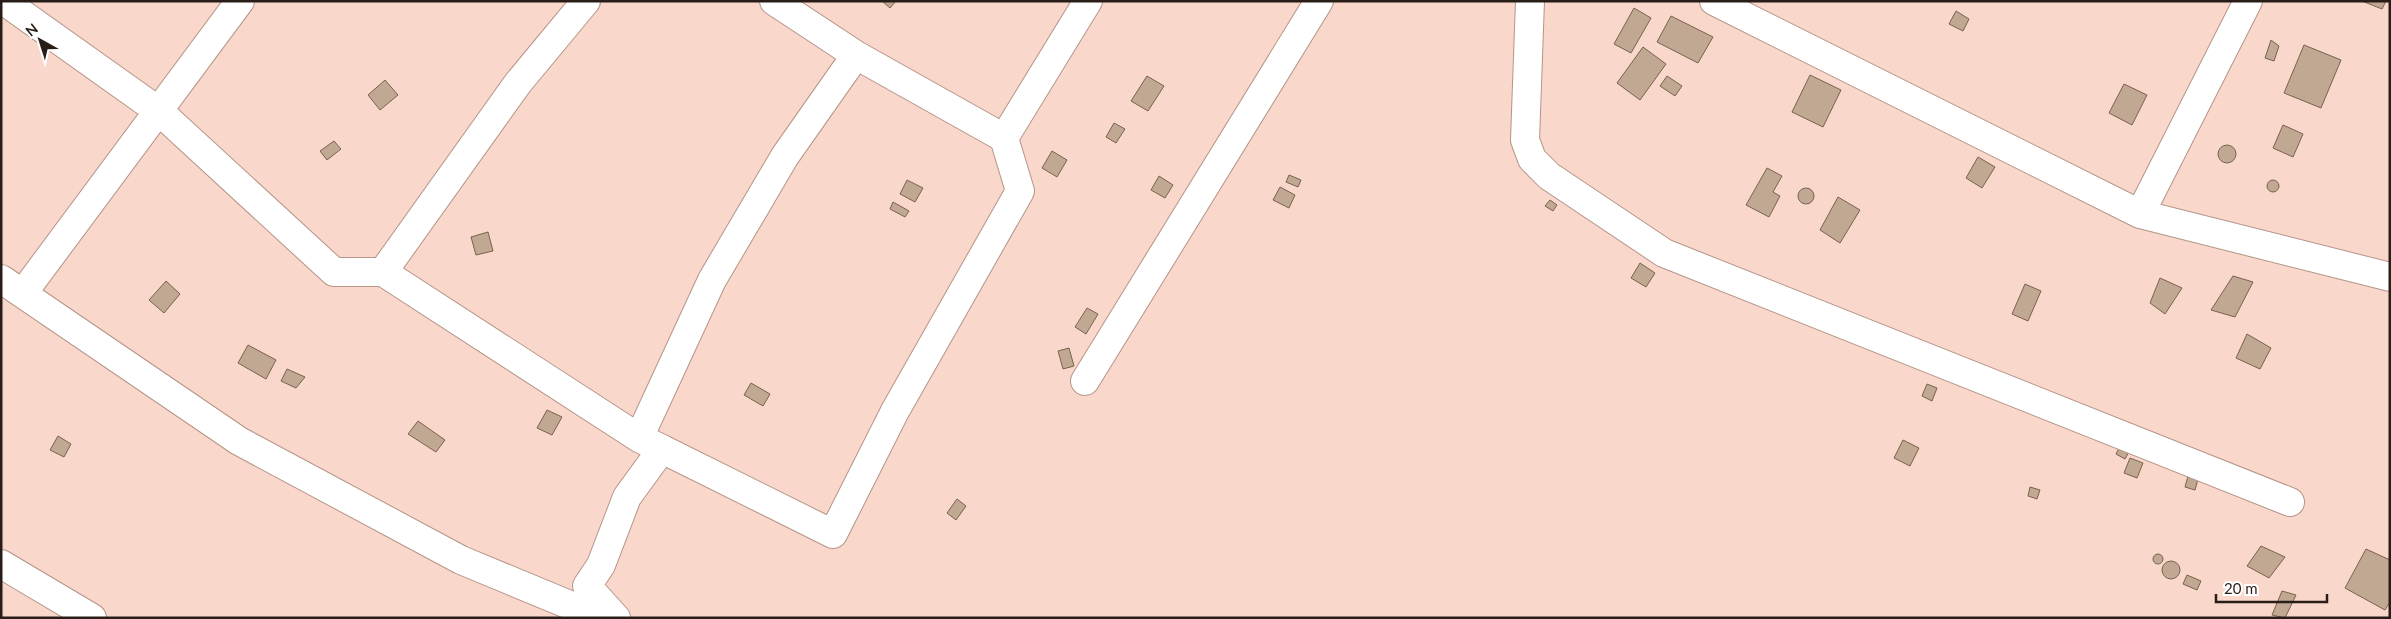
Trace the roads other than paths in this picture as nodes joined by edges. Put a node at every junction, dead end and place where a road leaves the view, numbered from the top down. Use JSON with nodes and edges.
{"nodes":[{"id":1,"x":4,"y":1,"type":"edge"},
{"id":2,"x":240,"y":1,"type":"edge"},
{"id":3,"x":586,"y":1,"type":"edge"},
{"id":4,"x":774,"y":1,"type":"edge"},
{"id":5,"x":1088,"y":1,"type":"edge"},
{"id":6,"x":1319,"y":1,"type":"edge"},
{"id":7,"x":1530,"y":1,"type":"edge"},
{"id":8,"x":1714,"y":1,"type":"edge"},
{"id":9,"x":2248,"y":1,"type":"edge"},
{"id":10,"x":856,"y":55,"type":"junction"},
{"id":11,"x":160,"y":112,"type":"junction"},
{"id":12,"x":1004,"y":138,"type":"junction"},
{"id":13,"x":2140,"y":214,"type":"junction"},
{"id":14,"x":383,"y":272,"type":"junction"},
{"id":15,"x":2390,"y":277,"type":"edge"},
{"id":16,"x":12,"y":286,"type":"edge"},
{"id":17,"x":1085,"y":381,"type":"dead end"},
{"id":18,"x":650,"y":444,"type":"junction"},
{"id":19,"x":2290,"y":502,"type":"dead end"},
{"id":20,"x":1,"y":564,"type":"edge"},
{"id":21,"x":92,"y":618,"type":"edge"},
{"id":22,"x":601,"y":618,"type":"edge"},
{"id":23,"x":616,"y":618,"type":"edge"}],
"edges":[{"from":1,"to":11,"type":"street"},
{"from":2,"to":11,"type":"street"},
{"from":3,"to":14,"type":"street"},
{"from":4,"to":10,"type":"street"},
{"from":5,"to":12,"type":"street"},
{"from":6,"to":17,"type":"street"},
{"from":7,"to":19,"type":"street"},
{"from":8,"to":13,"type":"street"},
{"from":9,"to":13,"type":"street"},
{"from":10,"to":12,"type":"street"},
{"from":10,"to":18,"type":"street"},
{"from":11,"to":14,"type":"street"},
{"from":11,"to":16,"type":"street"},
{"from":12,"to":18,"type":"street"},
{"from":13,"to":15,"type":"street"},
{"from":14,"to":18,"type":"street"},
{"from":16,"to":22,"type":"street"},
{"from":18,"to":23,"type":"street"},
{"from":20,"to":21,"type":"street"}]}
